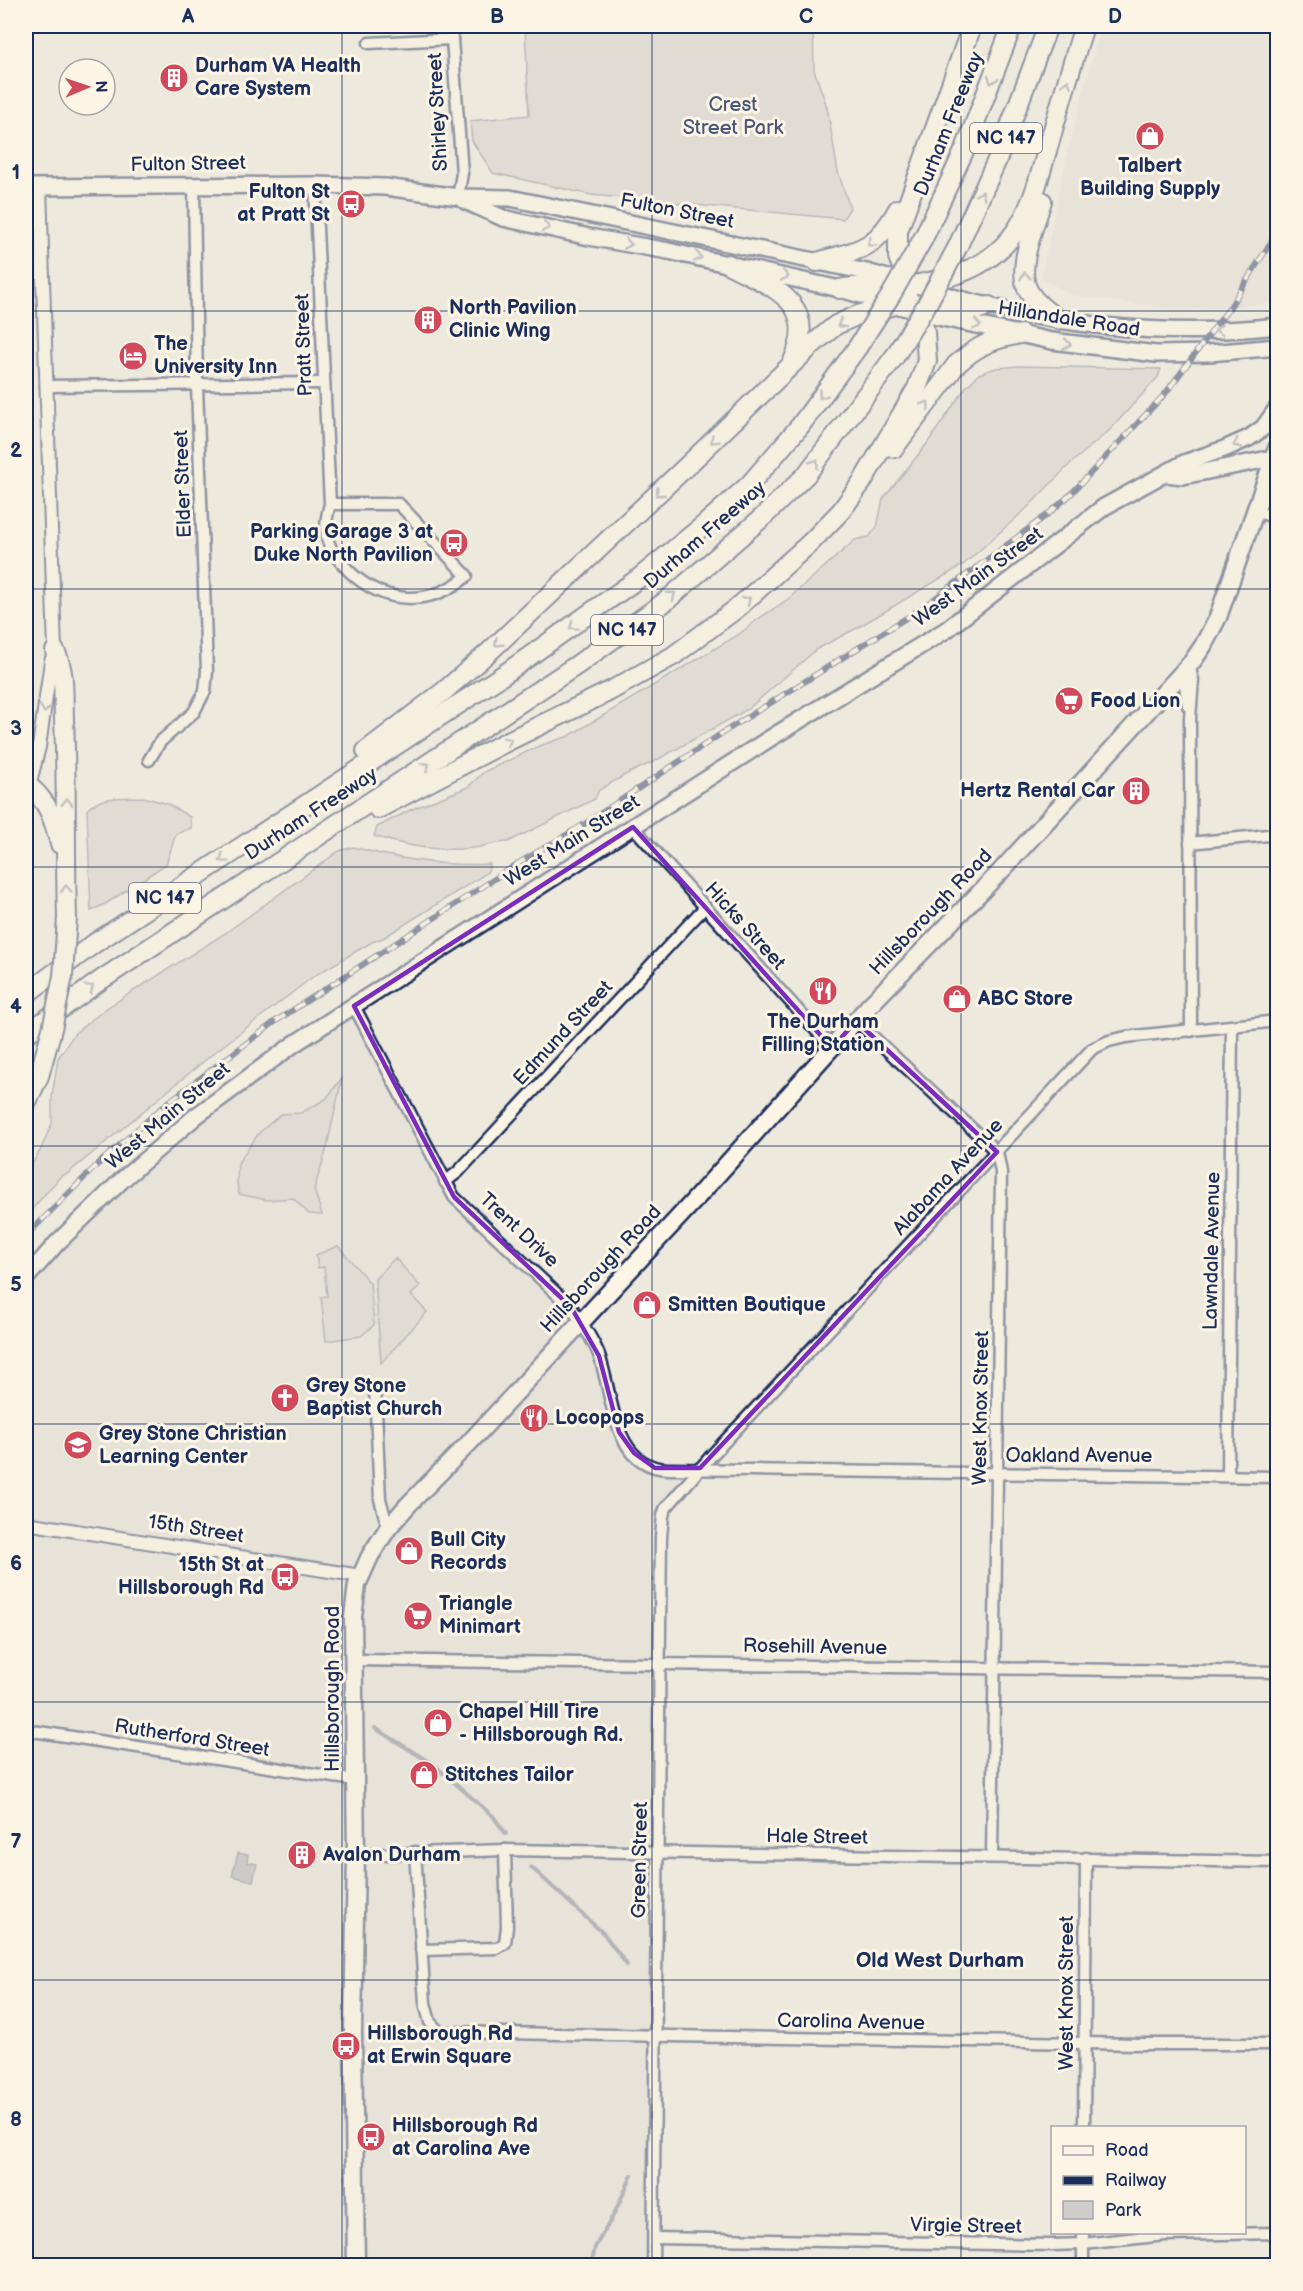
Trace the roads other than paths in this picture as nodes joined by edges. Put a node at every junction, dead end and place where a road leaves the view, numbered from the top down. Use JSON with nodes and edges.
{"nodes":[{"id":1,"x":451,"y":26,"type":"edge"},
{"id":2,"x":972,"y":26,"type":"edge"},
{"id":3,"x":1012,"y":26,"type":"edge"},
{"id":4,"x":1048,"y":26,"type":"edge"},
{"id":5,"x":1084,"y":26,"type":"edge"},
{"id":6,"x":452,"y":39,"type":"junction"},
{"id":7,"x":369,"y":43,"type":"dead end"},
{"id":8,"x":1053,"y":128,"type":"junction"},
{"id":9,"x":194,"y":185,"type":"junction"},
{"id":10,"x":315,"y":185,"type":"junction"},
{"id":11,"x":33,"y":187,"type":"edge"},
{"id":12,"x":458,"y":197,"type":"junction"},
{"id":13,"x":908,"y":200,"type":"junction"},
{"id":14,"x":817,"y":262,"type":"junction"},
{"id":15,"x":728,"y":264,"type":"junction"},
{"id":16,"x":897,"y":282,"type":"junction"},
{"id":17,"x":849,"y":291,"type":"junction"},
{"id":18,"x":989,"y":306,"type":"junction"},
{"id":19,"x":916,"y":308,"type":"junction"},
{"id":20,"x":1059,"y":320,"type":"junction"},
{"id":21,"x":1278,"y":326,"type":"edge"},
{"id":22,"x":1021,"y":334,"type":"junction"},
{"id":23,"x":1278,"y":347,"type":"edge"},
{"id":24,"x":793,"y":363,"type":"junction"},
{"id":25,"x":324,"y":383,"type":"junction"},
{"id":26,"x":197,"y":385,"type":"junction"},
{"id":27,"x":46,"y":386,"type":"junction"},
{"id":28,"x":1278,"y":407,"type":"edge"},
{"id":29,"x":1275,"y":452,"type":"edge"},
{"id":30,"x":1167,"y":474,"type":"junction"},
{"id":31,"x":862,"y":482,"type":"junction"},
{"id":32,"x":330,"y":504,"type":"junction"},
{"id":33,"x":1253,"y":511,"type":"junction"},
{"id":34,"x":1278,"y":518,"type":"edge"},
{"id":35,"x":55,"y":651,"type":"junction"},
{"id":36,"x":1186,"y":668,"type":"junction"},
{"id":37,"x":149,"y":760,"type":"dead end"},
{"id":38,"x":26,"y":790,"type":"edge"},
{"id":39,"x":307,"y":804,"type":"junction"},
{"id":40,"x":633,"y":827,"type":"junction"},
{"id":41,"x":1278,"y":834,"type":"edge"},
{"id":42,"x":306,"y":843,"type":"junction"},
{"id":43,"x":1190,"y":843,"type":"junction"},
{"id":44,"x":65,"y":861,"type":"junction"},
{"id":45,"x":705,"y":907,"type":"junction"},
{"id":46,"x":26,"y":994,"type":"edge"},
{"id":47,"x":354,"y":1006,"type":"junction"},
{"id":48,"x":856,"y":1021,"type":"junction"},
{"id":49,"x":1278,"y":1021,"type":"edge"},
{"id":50,"x":1232,"y":1026,"type":"junction"},
{"id":51,"x":1191,"y":1030,"type":"junction"},
{"id":52,"x":26,"y":1034,"type":"edge"},
{"id":53,"x":831,"y":1048,"type":"junction"},
{"id":54,"x":26,"y":1104,"type":"edge"},
{"id":55,"x":997,"y":1152,"type":"junction"},
{"id":56,"x":446,"y":1182,"type":"junction"},
{"id":57,"x":26,"y":1278,"type":"edge"},
{"id":58,"x":581,"y":1321,"type":"junction"},
{"id":59,"x":375,"y":1388,"type":"dead end"},
{"id":60,"x":700,"y":1468,"type":"junction"},
{"id":61,"x":998,"y":1474,"type":"junction"},
{"id":62,"x":1228,"y":1476,"type":"junction"},
{"id":63,"x":1278,"y":1477,"type":"edge"},
{"id":64,"x":26,"y":1523,"type":"edge"},
{"id":65,"x":388,"y":1528,"type":"junction"},
{"id":66,"x":361,"y":1576,"type":"junction"},
{"id":67,"x":353,"y":1660,"type":"junction"},
{"id":68,"x":660,"y":1664,"type":"junction"},
{"id":69,"x":994,"y":1667,"type":"junction"},
{"id":70,"x":1278,"y":1672,"type":"edge"},
{"id":71,"x":26,"y":1730,"type":"edge"},
{"id":72,"x":354,"y":1780,"type":"junction"},
{"id":73,"x":505,"y":1850,"type":"junction"},
{"id":74,"x":415,"y":1852,"type":"junction"},
{"id":75,"x":658,"y":1853,"type":"junction"},
{"id":76,"x":356,"y":1855,"type":"junction"},
{"id":77,"x":992,"y":1857,"type":"junction"},
{"id":78,"x":1086,"y":1858,"type":"junction"},
{"id":79,"x":1278,"y":1862,"type":"edge"},
{"id":80,"x":421,"y":1950,"type":"junction"},
{"id":81,"x":656,"y":2037,"type":"junction"},
{"id":82,"x":1084,"y":2043,"type":"junction"},
{"id":83,"x":1278,"y":2044,"type":"edge"},
{"id":84,"x":1084,"y":2126,"type":"edge"},
{"id":85,"x":1278,"y":2233,"type":"edge"},
{"id":86,"x":1083,"y":2234,"type":"edge"},
{"id":87,"x":1222,"y":2234,"type":"edge"},
{"id":88,"x":1246,"y":2234,"type":"edge"},
{"id":89,"x":654,"y":2238,"type":"junction"},
{"id":90,"x":1083,"y":2244,"type":"junction"},
{"id":91,"x":356,"y":2265,"type":"edge"},
{"id":92,"x":653,"y":2265,"type":"edge"},
{"id":93,"x":1083,"y":2265,"type":"edge"}],
"edges":[{"from":1,"to":6,"type":"street","name":"Shirley Street"},
{"from":2,"to":13,"type":"highway"},
{"from":3,"to":39,"type":"highway","name":"Durham Freeway","number":"NC 147","one_way":true,"bridge":true},
{"from":42,"to":4,"type":"highway","name":"Durham Freeway","number":"NC 147","one_way":true,"bridge":true},
{"from":8,"to":5,"type":"highway","one_way":true},
{"from":6,"to":7,"type":"street"},
{"from":6,"to":12,"type":"street","name":"Shirley Street"},
{"from":8,"to":16,"type":"highway"},
{"from":20,"to":8,"type":"highway","one_way":true},
{"from":9,"to":10,"type":"main road","name":"Fulton Street"},
{"from":9,"to":11,"type":"main road","name":"Fulton Street"},
{"from":9,"to":26,"type":"street","name":"Elder Street"},
{"from":10,"to":12,"type":"main road","name":"Fulton Street"},
{"from":10,"to":25,"type":"street","name":"Pratt Street"},
{"from":11,"to":27,"type":"street"},
{"from":12,"to":14,"type":"main road","name":"Fulton Street"},
{"from":12,"to":15,"type":"main road","name":"Fulton Street","one_way":true},
{"from":13,"to":14,"type":"highway","one_way":true},
{"from":13,"to":16,"type":"highway"},
{"from":14,"to":16,"type":"main road","name":"Fulton Street"},
{"from":15,"to":17,"type":"main road","name":"Fulton Street","one_way":true},
{"from":15,"to":24,"type":"highway"},
{"from":16,"to":17,"type":"highway"},
{"from":16,"to":18,"type":"main road","name":"Hillandale Road"},
{"from":16,"to":19,"type":"highway"},
{"from":17,"to":19,"type":"main road","name":"Hillandale Road"},
{"from":18,"to":19,"type":"highway"},
{"from":18,"to":20,"type":"main road","name":"Hillandale Road"},
{"from":19,"to":22,"type":"main road","name":"Hillandale Road","one_way":true},
{"from":19,"to":24,"type":"highway","one_way":true},
{"from":19,"to":31,"type":"highway"},
{"from":21,"to":20,"type":"main road","name":"Hillandale Road","one_way":true},
{"from":22,"to":23,"type":"main road","name":"Hillandale Road","one_way":true},
{"from":31,"to":22,"type":"highway","one_way":true},
{"from":24,"to":39,"type":"highway","one_way":true},
{"from":25,"to":26,"type":"street"},
{"from":25,"to":32,"type":"street","name":"Pratt Street"},
{"from":26,"to":27,"type":"street"},
{"from":26,"to":37,"type":"street","name":"Elder Street"},
{"from":27,"to":35,"type":"street"},
{"from":28,"to":30,"type":"main road","name":"West Main Street","one_way":true},
{"from":29,"to":30,"type":"main road","name":"West Main Street"},
{"from":29,"to":33,"type":"main road","name":"Hillsborough Road"},
{"from":30,"to":40,"type":"main road","name":"West Main Street"},
{"from":42,"to":31,"type":"highway","one_way":true},
{"from":32,"to":32,"type":"street","name":"Pratt Street"},
{"from":33,"to":34,"type":"street"},
{"from":33,"to":36,"type":"main road","name":"Hillsborough Road"},
{"from":35,"to":38,"type":"street","one_way":true},
{"from":44,"to":35,"type":"highway","one_way":true},
{"from":36,"to":43,"type":"street"},
{"from":36,"to":48,"type":"main road","name":"Hillsborough Road"},
{"from":38,"to":44,"type":"highway"},
{"from":39,"to":46,"type":"highway","name":"Durham Freeway","number":"NC 147","one_way":true},
{"from":40,"to":45,"type":"street","name":"Hicks Street"},
{"from":40,"to":47,"type":"main road","name":"West Main Street"},
{"from":41,"to":43,"type":"street"},
{"from":52,"to":42,"type":"highway","name":"Durham Freeway","number":"NC 147","one_way":true},
{"from":43,"to":51,"type":"street"},
{"from":54,"to":44,"type":"highway","one_way":true,"bridge":true},
{"from":45,"to":53,"type":"street","name":"Hicks Street"},
{"from":45,"to":56,"type":"street","name":"Edmund Street"},
{"from":47,"to":56,"type":"street","name":"Trent Drive"},
{"from":47,"to":57,"type":"main road","name":"West Main Street"},
{"from":48,"to":53,"type":"main road","name":"Hillsborough Road"},
{"from":48,"to":55,"type":"street"},
{"from":49,"to":50,"type":"street","name":"Alabama Avenue"},
{"from":50,"to":51,"type":"street","name":"Alabama Avenue"},
{"from":50,"to":62,"type":"street","name":"Lawndale Avenue"},
{"from":51,"to":55,"type":"street","name":"Alabama Avenue"},
{"from":53,"to":58,"type":"main road","name":"Hillsborough Road"},
{"from":55,"to":60,"type":"street","name":"Alabama Avenue"},
{"from":55,"to":61,"type":"street","name":"West Knox Street"},
{"from":56,"to":58,"type":"street","name":"Trent Drive"},
{"from":58,"to":60,"type":"street","name":"Trent Drive"},
{"from":58,"to":65,"type":"main road","name":"Hillsborough Road"},
{"from":59,"to":65,"type":"street"},
{"from":60,"to":61,"type":"street","name":"Oakland Avenue"},
{"from":60,"to":68,"type":"street","name":"Green Street"},
{"from":61,"to":62,"type":"street","name":"Oakland Avenue"},
{"from":61,"to":69,"type":"street","name":"West Knox Street"},
{"from":62,"to":63,"type":"street","name":"Oakland Avenue"},
{"from":64,"to":66,"type":"street","name":"15th Street"},
{"from":65,"to":66,"type":"main road","name":"Hillsborough Road"},
{"from":66,"to":67,"type":"main road","name":"Hillsborough Road"},
{"from":67,"to":68,"type":"street","name":"Rosehill Avenue"},
{"from":67,"to":72,"type":"main road","name":"Hillsborough Road"},
{"from":68,"to":69,"type":"street","name":"Rosehill Avenue"},
{"from":68,"to":75,"type":"street","name":"Green Street"},
{"from":69,"to":70,"type":"street","name":"Rosehill Avenue"},
{"from":69,"to":77,"type":"street","name":"West Knox Street"},
{"from":71,"to":72,"type":"street","name":"Rutherford Street"},
{"from":72,"to":76,"type":"main road","name":"Hillsborough Road"},
{"from":73,"to":74,"type":"street","name":"Hale Street"},
{"from":73,"to":75,"type":"street","name":"Hale Street"},
{"from":73,"to":80,"type":"street"},
{"from":74,"to":76,"type":"street","name":"Hale Street"},
{"from":74,"to":80,"type":"street"},
{"from":75,"to":77,"type":"street","name":"Hale Street"},
{"from":75,"to":81,"type":"street","name":"Green Street"},
{"from":76,"to":91,"type":"main road","name":"Hillsborough Road"},
{"from":77,"to":78,"type":"street","name":"Hale Street"},
{"from":78,"to":79,"type":"street","name":"Hale Street"},
{"from":78,"to":82,"type":"street","name":"West Knox Street"},
{"from":80,"to":81,"type":"street","name":"Carolina Avenue"},
{"from":81,"to":82,"type":"street","name":"Carolina Avenue"},
{"from":81,"to":89,"type":"street","name":"Green Street"},
{"from":82,"to":83,"type":"street","name":"Carolina Avenue"},
{"from":82,"to":84,"type":"street","name":"West Knox Street"},
{"from":85,"to":88,"type":"street","name":"Virgie Street"},
{"from":86,"to":90,"type":"street"},
{"from":87,"to":90,"type":"street","name":"Virgie Street"},
{"from":89,"to":90,"type":"street","name":"Virgie Street"},
{"from":89,"to":92,"type":"street","name":"Green Street"},
{"from":90,"to":93,"type":"street"}]}
